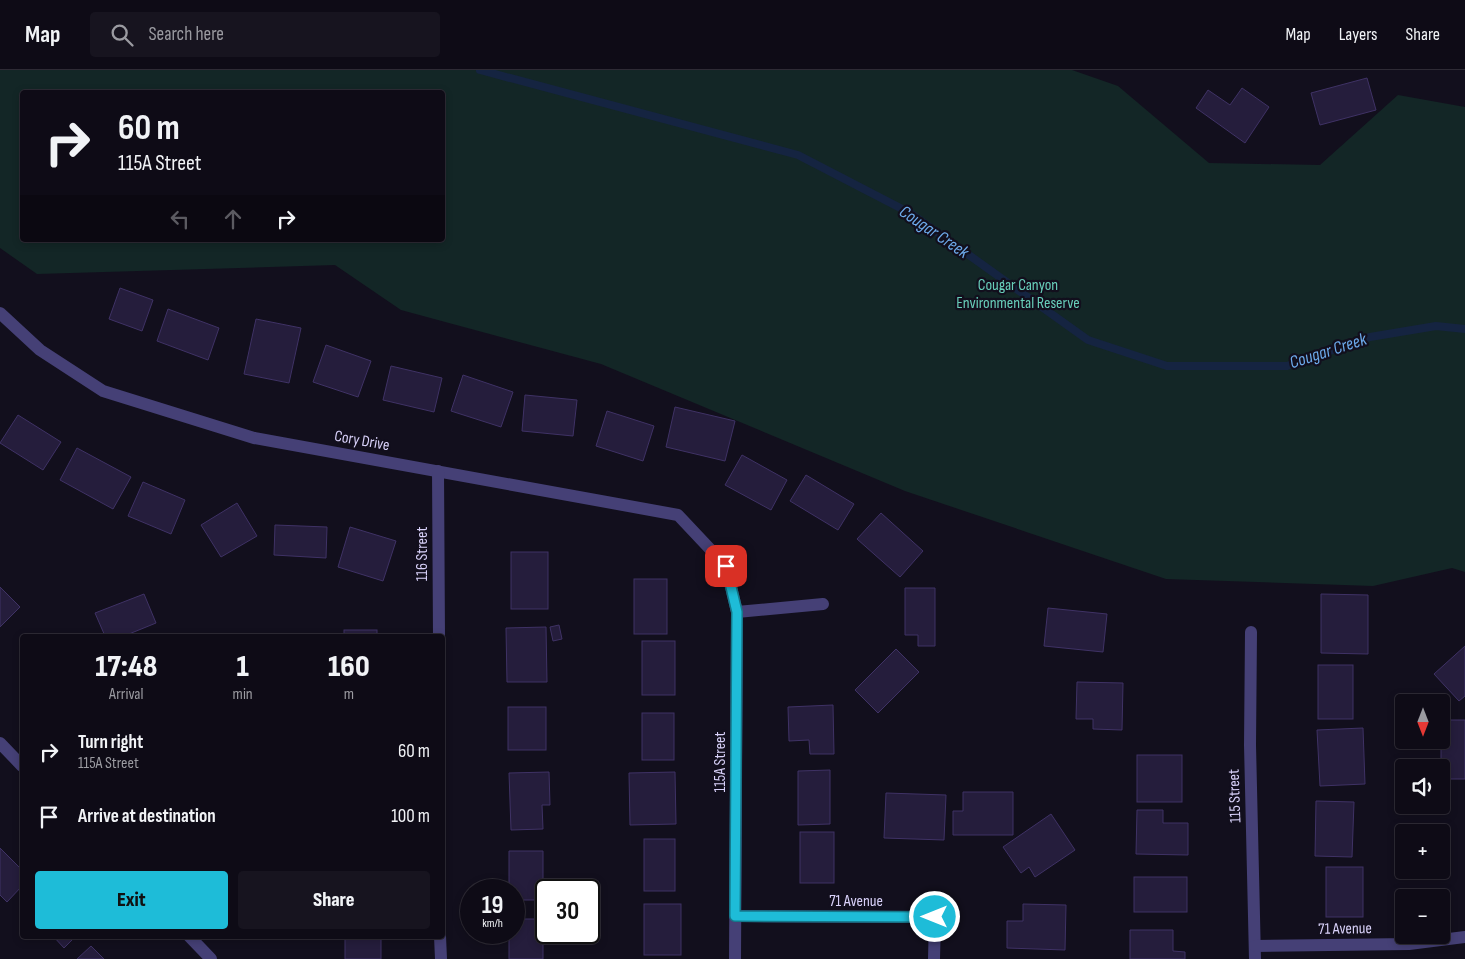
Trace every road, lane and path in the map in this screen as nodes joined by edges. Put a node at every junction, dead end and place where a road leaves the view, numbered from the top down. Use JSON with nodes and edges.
{"nodes":[{"id":1,"x":0,"y":313,"type":"edge"},
{"id":2,"x":438,"y":471,"type":"junction"},
{"id":3,"x":726,"y":566,"type":"joint"},
{"id":4,"x":822,"y":604,"type":"dead end"},
{"id":5,"x":737,"y":612,"type":"junction"},
{"id":6,"x":1251,"y":632,"type":"dead end"},
{"id":7,"x":439,"y":634,"type":"edge"},
{"id":8,"x":0,"y":742,"type":"edge"},
{"id":9,"x":20,"y":764,"type":"edge"},
{"id":10,"x":735,"y":916,"type":"junction"},
{"id":11,"x":1465,"y":937,"type":"edge"},
{"id":12,"x":192,"y":939,"type":"edge"},
{"id":13,"x":440,"y":939,"type":"edge"},
{"id":14,"x":1255,"y":946,"type":"junction"},
{"id":15,"x":211,"y":959,"type":"edge"},
{"id":16,"x":441,"y":959,"type":"edge"},
{"id":17,"x":735,"y":959,"type":"edge"},
{"id":18,"x":934,"y":959,"type":"edge"},
{"id":19,"x":1255,"y":959,"type":"edge"}],
"edges":[{"from":1,"to":2,"type":"street","name":"Cory Drive"},
{"from":2,"to":3,"type":"street","name":"Cory Drive"},
{"from":2,"to":7,"type":"street","name":"116 Street"},
{"from":3,"to":5,"type":"street","name":"115A Street"},
{"from":4,"to":5,"type":"street"},
{"from":5,"to":10,"type":"street","name":"115A Street"},
{"from":6,"to":14,"type":"street","name":"115 Street"},
{"from":8,"to":9,"type":"street"},
{"from":10,"to":17,"type":"street","name":"115A Street"},
{"from":10,"to":18,"type":"street","name":"71 Avenue"},
{"from":11,"to":14,"type":"street","name":"71 Avenue"},
{"from":12,"to":15,"type":"street"},
{"from":13,"to":16,"type":"street"},
{"from":14,"to":19,"type":"street","name":"115 Street"}]}
